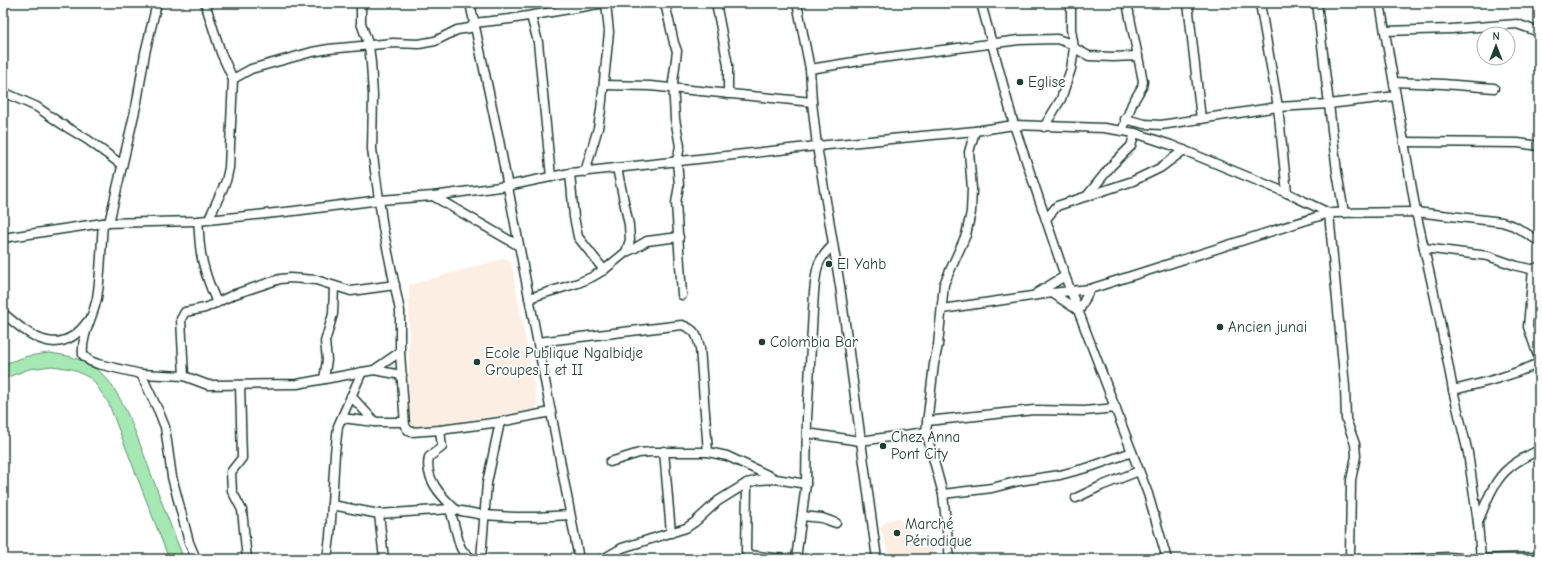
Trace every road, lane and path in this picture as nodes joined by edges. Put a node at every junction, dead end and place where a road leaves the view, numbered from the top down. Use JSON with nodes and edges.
{"nodes":[{"id":1,"x":157,"y":3,"type":"edge"},
{"id":2,"x":205,"y":3,"type":"edge"},
{"id":3,"x":361,"y":3,"type":"edge"},
{"id":4,"x":470,"y":3,"type":"edge"},
{"id":5,"x":605,"y":3,"type":"edge"},
{"id":6,"x":665,"y":3,"type":"edge"},
{"id":7,"x":716,"y":3,"type":"edge"},
{"id":8,"x":798,"y":3,"type":"edge"},
{"id":9,"x":981,"y":3,"type":"edge"},
{"id":10,"x":1071,"y":3,"type":"edge"},
{"id":11,"x":1127,"y":3,"type":"edge"},
{"id":12,"x":1188,"y":3,"type":"edge"},
{"id":13,"x":1260,"y":3,"type":"edge"},
{"id":14,"x":1317,"y":3,"type":"edge"},
{"id":15,"x":1380,"y":3,"type":"edge"},
{"id":16,"x":531,"y":16,"type":"junction"},
{"id":17,"x":474,"y":23,"type":"junction"},
{"id":18,"x":1385,"y":31,"type":"junction"},
{"id":19,"x":1539,"y":32,"type":"edge"},
{"id":20,"x":993,"y":44,"type":"junction"},
{"id":21,"x":369,"y":46,"type":"junction"},
{"id":22,"x":1074,"y":48,"type":"junction"},
{"id":23,"x":1138,"y":56,"type":"junction"},
{"id":24,"x":810,"y":69,"type":"junction"},
{"id":25,"x":234,"y":79,"type":"junction"},
{"id":26,"x":1394,"y":82,"type":"junction"},
{"id":27,"x":604,"y":85,"type":"junction"},
{"id":28,"x":1494,"y":88,"type":"dead end"},
{"id":29,"x":673,"y":89,"type":"junction"},
{"id":30,"x":3,"y":92,"type":"edge"},
{"id":31,"x":728,"y":94,"type":"junction"},
{"id":32,"x":1396,"y":96,"type":"junction"},
{"id":33,"x":812,"y":102,"type":"junction"},
{"id":34,"x":1328,"y":104,"type":"junction"},
{"id":35,"x":1278,"y":107,"type":"junction"},
{"id":36,"x":1125,"y":119,"type":"junction"},
{"id":37,"x":1201,"y":119,"type":"junction"},
{"id":38,"x":1014,"y":125,"type":"junction"},
{"id":39,"x":1044,"y":127,"type":"junction"},
{"id":40,"x":975,"y":131,"type":"junction"},
{"id":41,"x":1122,"y":131,"type":"junction"},
{"id":42,"x":1135,"y":133,"type":"junction"},
{"id":43,"x":1404,"y":142,"type":"junction"},
{"id":44,"x":817,"y":146,"type":"junction"},
{"id":45,"x":1539,"y":146,"type":"edge"},
{"id":46,"x":1184,"y":150,"type":"junction"},
{"id":47,"x":677,"y":162,"type":"junction"},
{"id":48,"x":122,"y":165,"type":"junction"},
{"id":49,"x":617,"y":168,"type":"junction"},
{"id":50,"x":585,"y":172,"type":"junction"},
{"id":51,"x":570,"y":173,"type":"junction"},
{"id":52,"x":551,"y":177,"type":"junction"},
{"id":53,"x":507,"y":186,"type":"junction"},
{"id":54,"x":1287,"y":193,"type":"junction"},
{"id":55,"x":433,"y":196,"type":"junction"},
{"id":56,"x":1087,"y":196,"type":"junction"},
{"id":57,"x":380,"y":200,"type":"junction"},
{"id":58,"x":1329,"y":212,"type":"junction"},
{"id":59,"x":1344,"y":212,"type":"junction"},
{"id":60,"x":1416,"y":212,"type":"junction"},
{"id":61,"x":209,"y":219,"type":"junction"},
{"id":62,"x":1046,"y":219,"type":"junction"},
{"id":63,"x":198,"y":220,"type":"junction"},
{"id":64,"x":106,"y":223,"type":"junction"},
{"id":65,"x":679,"y":237,"type":"junction"},
{"id":66,"x":3,"y":238,"type":"edge"},
{"id":67,"x":630,"y":240,"type":"junction"},
{"id":68,"x":1539,"y":241,"type":"edge"},
{"id":69,"x":833,"y":244,"type":"junction"},
{"id":70,"x":519,"y":246,"type":"junction"},
{"id":71,"x":635,"y":248,"type":"junction"},
{"id":72,"x":1424,"y":248,"type":"junction"},
{"id":73,"x":626,"y":252,"type":"junction"},
{"id":74,"x":1537,"y":269,"type":"edge"},
{"id":75,"x":604,"y":270,"type":"junction"},
{"id":76,"x":1065,"y":276,"type":"junction"},
{"id":77,"x":395,"y":285,"type":"junction"},
{"id":78,"x":334,"y":286,"type":"junction"},
{"id":79,"x":1090,"y":289,"type":"junction"},
{"id":80,"x":1072,"y":290,"type":"junction"},
{"id":81,"x":1052,"y":293,"type":"junction"},
{"id":82,"x":682,"y":295,"type":"dead end"},
{"id":83,"x":1033,"y":296,"type":"junction"},
{"id":84,"x":529,"y":298,"type":"junction"},
{"id":85,"x":217,"y":302,"type":"junction"},
{"id":86,"x":942,"y":310,"type":"junction"},
{"id":87,"x":1079,"y":311,"type":"junction"},
{"id":88,"x":3,"y":313,"type":"edge"},
{"id":89,"x":93,"y":313,"type":"junction"},
{"id":90,"x":538,"y":342,"type":"junction"},
{"id":91,"x":400,"y":352,"type":"junction"},
{"id":92,"x":1538,"y":363,"type":"edge"},
{"id":93,"x":374,"y":370,"type":"junction"},
{"id":94,"x":362,"y":372,"type":"junction"},
{"id":95,"x":141,"y":374,"type":"junction"},
{"id":96,"x":1539,"y":374,"type":"edge"},
{"id":97,"x":402,"y":375,"type":"junction"},
{"id":98,"x":184,"y":376,"type":"junction"},
{"id":99,"x":324,"y":379,"type":"junction"},
{"id":100,"x":240,"y":385,"type":"junction"},
{"id":101,"x":1452,"y":390,"type":"junction"},
{"id":102,"x":350,"y":396,"type":"junction"},
{"id":103,"x":1113,"y":398,"type":"junction"},
{"id":104,"x":1106,"y":408,"type":"junction"},
{"id":105,"x":1116,"y":408,"type":"junction"},
{"id":106,"x":551,"y":412,"type":"junction"},
{"id":107,"x":342,"y":418,"type":"junction"},
{"id":108,"x":927,"y":421,"type":"junction"},
{"id":109,"x":375,"y":422,"type":"junction"},
{"id":110,"x":404,"y":422,"type":"junction"},
{"id":111,"x":500,"y":422,"type":"junction"},
{"id":112,"x":440,"y":430,"type":"junction"},
{"id":113,"x":926,"y":432,"type":"junction"},
{"id":114,"x":807,"y":433,"type":"junction"},
{"id":115,"x":860,"y":441,"type":"junction"},
{"id":116,"x":1539,"y":450,"type":"edge"},
{"id":117,"x":664,"y":451,"type":"junction"},
{"id":118,"x":708,"y":452,"type":"junction"},
{"id":119,"x":1132,"y":452,"type":"junction"},
{"id":120,"x":610,"y":462,"type":"dead end"},
{"id":121,"x":1139,"y":471,"type":"junction"},
{"id":122,"x":776,"y":479,"type":"junction"},
{"id":123,"x":747,"y":483,"type":"junction"},
{"id":124,"x":806,"y":484,"type":"junction"},
{"id":125,"x":943,"y":494,"type":"junction"},
{"id":126,"x":1076,"y":498,"type":"dead end"},
{"id":127,"x":332,"y":505,"type":"junction"},
{"id":128,"x":452,"y":509,"type":"junction"},
{"id":129,"x":379,"y":514,"type":"junction"},
{"id":130,"x":484,"y":515,"type":"junction"},
{"id":131,"x":570,"y":515,"type":"junction"},
{"id":132,"x":802,"y":516,"type":"junction"},
{"id":133,"x":836,"y":523,"type":"dead end"},
{"id":134,"x":1478,"y":523,"type":"junction"},
{"id":135,"x":671,"y":533,"type":"junction"},
{"id":136,"x":1539,"y":557,"type":"edge"},
{"id":137,"x":196,"y":559,"type":"edge"},
{"id":138,"x":247,"y":559,"type":"edge"},
{"id":139,"x":327,"y":559,"type":"edge"},
{"id":140,"x":384,"y":559,"type":"edge"},
{"id":141,"x":472,"y":559,"type":"edge"},
{"id":142,"x":482,"y":559,"type":"edge"},
{"id":143,"x":578,"y":559,"type":"edge"},
{"id":144,"x":603,"y":559,"type":"edge"},
{"id":145,"x":784,"y":559,"type":"edge"},
{"id":146,"x":796,"y":559,"type":"edge"},
{"id":147,"x":877,"y":559,"type":"edge"},
{"id":148,"x":950,"y":559,"type":"edge"},
{"id":149,"x":1167,"y":559,"type":"edge"},
{"id":150,"x":1350,"y":559,"type":"edge"},
{"id":151,"x":1406,"y":559,"type":"edge"},
{"id":152,"x":1469,"y":559,"type":"edge"},
{"id":153,"x":1474,"y":559,"type":"edge"},
{"id":154,"x":1481,"y":559,"type":"edge"}],
"edges":[{"from":1,"to":48,"type":"street"},
{"from":2,"to":25,"type":"street"},
{"from":3,"to":21,"type":"street"},
{"from":4,"to":17,"type":"street"},
{"from":5,"to":16,"type":"street"},
{"from":5,"to":27,"type":"street"},
{"from":6,"to":29,"type":"street"},
{"from":7,"to":31,"type":"street"},
{"from":8,"to":24,"type":"street"},
{"from":9,"to":20,"type":"street"},
{"from":10,"to":22,"type":"street"},
{"from":11,"to":23,"type":"street"},
{"from":12,"to":37,"type":"street"},
{"from":13,"to":35,"type":"street"},
{"from":14,"to":34,"type":"street"},
{"from":15,"to":18,"type":"street"},
{"from":16,"to":17,"type":"street"},
{"from":16,"to":52,"type":"street"},
{"from":17,"to":21,"type":"street"},
{"from":17,"to":53,"type":"street"},
{"from":18,"to":19,"type":"street"},
{"from":18,"to":26,"type":"street"},
{"from":20,"to":22,"type":"street"},
{"from":20,"to":24,"type":"street"},
{"from":20,"to":38,"type":"street"},
{"from":21,"to":25,"type":"street"},
{"from":21,"to":57,"type":"street"},
{"from":22,"to":23,"type":"street"},
{"from":22,"to":39,"type":"street"},
{"from":23,"to":36,"type":"street"},
{"from":24,"to":33,"type":"street"},
{"from":25,"to":61,"type":"street"},
{"from":26,"to":28,"type":"street"},
{"from":26,"to":32,"type":"street"},
{"from":27,"to":29,"type":"street"},
{"from":27,"to":50,"type":"street"},
{"from":29,"to":31,"type":"street"},
{"from":29,"to":47,"type":"street"},
{"from":30,"to":48,"type":"street"},
{"from":31,"to":33,"type":"street"},
{"from":32,"to":34,"type":"street"},
{"from":32,"to":43,"type":"street"},
{"from":33,"to":44,"type":"street"},
{"from":34,"to":35,"type":"street"},
{"from":34,"to":59,"type":"street"},
{"from":35,"to":37,"type":"street"},
{"from":35,"to":54,"type":"street"},
{"from":36,"to":37,"type":"street"},
{"from":36,"to":41,"type":"street"},
{"from":38,"to":39,"type":"street"},
{"from":38,"to":40,"type":"street"},
{"from":38,"to":62,"type":"street"},
{"from":39,"to":41,"type":"street"},
{"from":40,"to":44,"type":"street"},
{"from":40,"to":86,"type":"street"},
{"from":41,"to":42,"type":"street"},
{"from":42,"to":46,"type":"street"},
{"from":42,"to":56,"type":"street"},
{"from":43,"to":45,"type":"street"},
{"from":43,"to":60,"type":"street"},
{"from":44,"to":47,"type":"street"},
{"from":44,"to":69,"type":"street"},
{"from":46,"to":54,"type":"street"},
{"from":46,"to":56,"type":"street"},
{"from":47,"to":49,"type":"street"},
{"from":47,"to":65,"type":"street"},
{"from":48,"to":64,"type":"street"},
{"from":49,"to":50,"type":"street"},
{"from":49,"to":67,"type":"street"},
{"from":50,"to":51,"type":"street"},
{"from":51,"to":52,"type":"street"},
{"from":51,"to":75,"type":"street"},
{"from":52,"to":53,"type":"street"},
{"from":53,"to":55,"type":"street"},
{"from":53,"to":70,"type":"street"},
{"from":54,"to":58,"type":"street"},
{"from":55,"to":57,"type":"street"},
{"from":55,"to":70,"type":"street"},
{"from":56,"to":62,"type":"street"},
{"from":57,"to":61,"type":"street"},
{"from":57,"to":77,"type":"street"},
{"from":58,"to":59,"type":"street"},
{"from":58,"to":79,"type":"street"},
{"from":58,"to":150,"type":"street"},
{"from":59,"to":60,"type":"street"},
{"from":60,"to":68,"type":"street"},
{"from":60,"to":72,"type":"street"},
{"from":61,"to":63,"type":"street"},
{"from":62,"to":76,"type":"street"},
{"from":63,"to":64,"type":"street"},
{"from":63,"to":85,"type":"street"},
{"from":64,"to":66,"type":"street"},
{"from":64,"to":89,"type":"street"},
{"from":65,"to":71,"type":"street"},
{"from":65,"to":82,"type":"street"},
{"from":67,"to":71,"type":"street"},
{"from":67,"to":73,"type":"street"},
{"from":69,"to":114,"type":"street"},
{"from":69,"to":115,"type":"street"},
{"from":70,"to":84,"type":"street"},
{"from":71,"to":73,"type":"street"},
{"from":72,"to":74,"type":"street"},
{"from":72,"to":101,"type":"street"},
{"from":73,"to":75,"type":"street"},
{"from":74,"to":92,"type":"street"},
{"from":75,"to":84,"type":"street"},
{"from":76,"to":80,"type":"street"},
{"from":76,"to":83,"type":"street"},
{"from":77,"to":78,"type":"street"},
{"from":77,"to":91,"type":"street"},
{"from":78,"to":85,"type":"street"},
{"from":78,"to":99,"type":"street"},
{"from":79,"to":80,"type":"street"},
{"from":79,"to":87,"type":"street"},
{"from":80,"to":81,"type":"street"},
{"from":80,"to":87,"type":"street"},
{"from":81,"to":83,"type":"street"},
{"from":81,"to":87,"type":"street"},
{"from":83,"to":86,"type":"street"},
{"from":84,"to":90,"type":"street"},
{"from":85,"to":98,"type":"street"},
{"from":86,"to":108,"type":"street"},
{"from":87,"to":103,"type":"street"},
{"from":88,"to":89,"type":"street"},
{"from":89,"to":95,"type":"street"},
{"from":90,"to":106,"type":"street"},
{"from":90,"to":118,"type":"street"},
{"from":91,"to":93,"type":"street"},
{"from":91,"to":97,"type":"street"},
{"from":92,"to":96,"type":"street"},
{"from":92,"to":101,"type":"street"},
{"from":93,"to":94,"type":"street"},
{"from":93,"to":97,"type":"street"},
{"from":94,"to":99,"type":"street"},
{"from":94,"to":102,"type":"street"},
{"from":95,"to":98,"type":"street"},
{"from":95,"to":137,"type":"street"},
{"from":97,"to":110,"type":"street"},
{"from":98,"to":100,"type":"street"},
{"from":99,"to":100,"type":"street"},
{"from":100,"to":138,"type":"street"},
{"from":101,"to":134,"type":"street"},
{"from":102,"to":107,"type":"street"},
{"from":102,"to":109,"type":"street"},
{"from":103,"to":104,"type":"street"},
{"from":103,"to":105,"type":"street"},
{"from":104,"to":105,"type":"street"},
{"from":104,"to":108,"type":"street"},
{"from":105,"to":119,"type":"street"},
{"from":106,"to":111,"type":"street"},
{"from":106,"to":131,"type":"street"},
{"from":107,"to":109,"type":"street"},
{"from":107,"to":127,"type":"street"},
{"from":108,"to":113,"type":"street"},
{"from":109,"to":110,"type":"street"},
{"from":110,"to":112,"type":"street"},
{"from":111,"to":112,"type":"street"},
{"from":111,"to":130,"type":"street"},
{"from":112,"to":128,"type":"street"},
{"from":113,"to":115,"type":"street"},
{"from":113,"to":125,"type":"street"},
{"from":114,"to":115,"type":"street"},
{"from":114,"to":124,"type":"street"},
{"from":115,"to":147,"type":"street"},
{"from":116,"to":134,"type":"street"},
{"from":117,"to":118,"type":"street"},
{"from":117,"to":120,"type":"street"},
{"from":117,"to":135,"type":"street"},
{"from":118,"to":122,"type":"street"},
{"from":119,"to":121,"type":"street"},
{"from":119,"to":125,"type":"street"},
{"from":121,"to":126,"type":"street"},
{"from":121,"to":149,"type":"street"},
{"from":122,"to":123,"type":"street"},
{"from":122,"to":124,"type":"street"},
{"from":123,"to":135,"type":"street"},
{"from":123,"to":145,"type":"street"},
{"from":124,"to":132,"type":"street"},
{"from":125,"to":148,"type":"street"},
{"from":127,"to":129,"type":"street"},
{"from":127,"to":139,"type":"street"},
{"from":128,"to":129,"type":"street"},
{"from":128,"to":130,"type":"street"},
{"from":128,"to":141,"type":"street"},
{"from":129,"to":140,"type":"street"},
{"from":130,"to":131,"type":"street"},
{"from":130,"to":142,"type":"street"},
{"from":131,"to":143,"type":"street"},
{"from":132,"to":133,"type":"street"},
{"from":132,"to":146,"type":"street"},
{"from":134,"to":154,"type":"street"},
{"from":135,"to":144,"type":"street"},
{"from":136,"to":154,"type":"street"},
{"from":151,"to":152,"type":"street"},
{"from":153,"to":154,"type":"street"}]}
